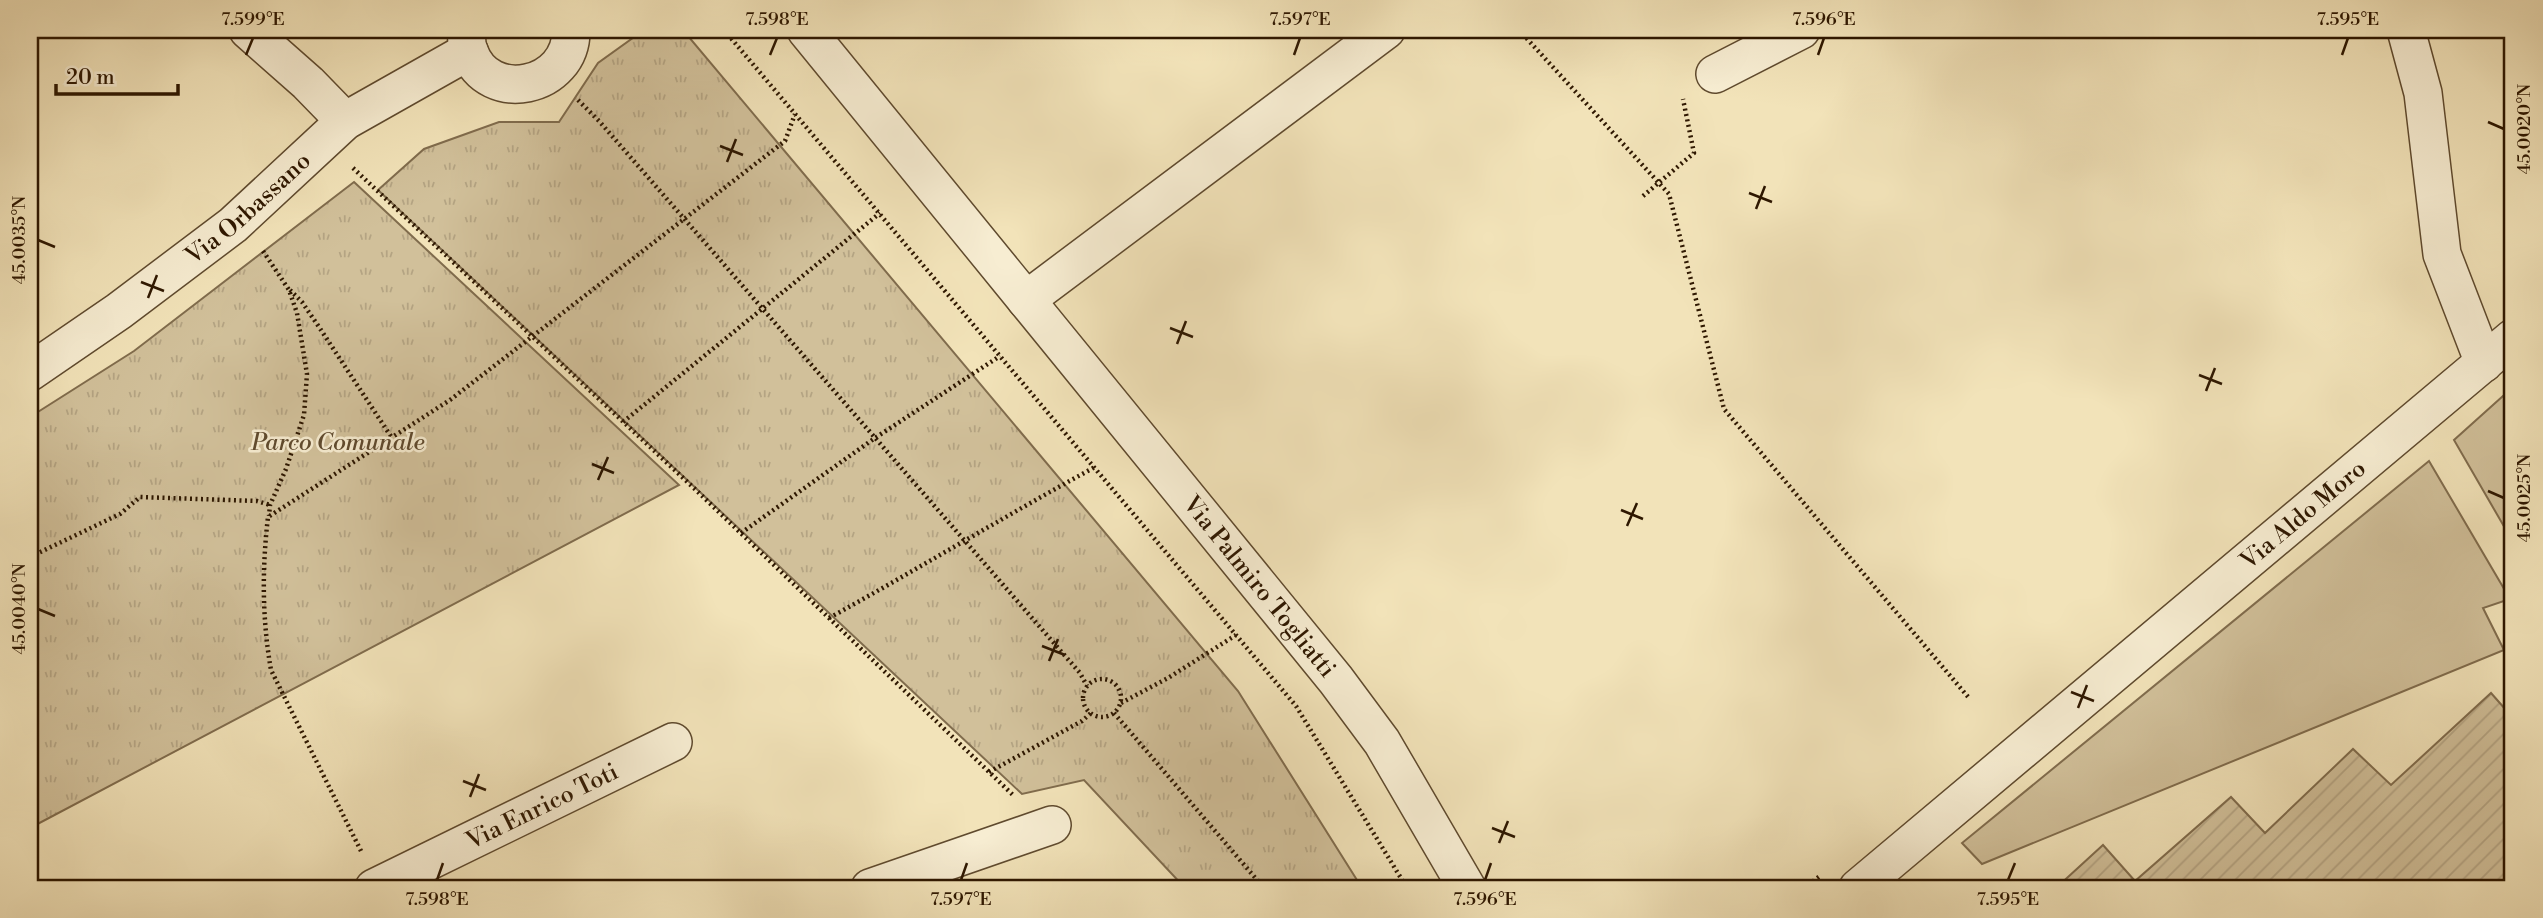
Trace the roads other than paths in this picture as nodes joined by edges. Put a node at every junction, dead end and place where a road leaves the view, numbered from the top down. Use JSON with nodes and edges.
{"nodes":[{"id":1,"x":248,"y":30,"type":"edge"},
{"id":2,"x":571,"y":30,"type":"edge"},
{"id":3,"x":806,"y":30,"type":"edge"},
{"id":4,"x":1386,"y":30,"type":"edge"},
{"id":5,"x":1801,"y":30,"type":"edge"},
{"id":6,"x":2406,"y":30,"type":"edge"},
{"id":7,"x":467,"y":41,"type":"edge"},
{"id":8,"x":1715,"y":74,"type":"road end"},
{"id":9,"x":335,"y":131,"type":"junction"},
{"id":10,"x":1027,"y":300,"type":"junction"},
{"id":11,"x":2513,"y":338,"type":"edge"},
{"id":12,"x":2484,"y":363,"type":"junction"},
{"id":13,"x":30,"y":372,"type":"edge"},
{"id":14,"x":673,"y":741,"type":"dead end"},
{"id":15,"x":1040,"y":829,"type":"road end"},
{"id":16,"x":374,"y":888,"type":"edge"},
{"id":17,"x":870,"y":888,"type":"edge"},
{"id":18,"x":1467,"y":888,"type":"edge"},
{"id":19,"x":1858,"y":888,"type":"edge"}],
"edges":[{"from":1,"to":9,"type":"street"},
{"from":2,"to":7,"type":"street","name":"Via Orbassano"},
{"from":3,"to":10,"type":"street","name":"Via Palmiro Togliatti"},
{"from":4,"to":10,"type":"street"},
{"from":5,"to":8,"type":"street"},
{"from":6,"to":12,"type":"street"},
{"from":7,"to":9,"type":"street","name":"Via Orbassano"},
{"from":9,"to":13,"type":"street","name":"Via Orbassano"},
{"from":10,"to":18,"type":"street","name":"Via Palmiro Togliatti"},
{"from":11,"to":12,"type":"street","name":"Via Aldo Moro"},
{"from":12,"to":19,"type":"street","name":"Via Aldo Moro"},
{"from":14,"to":16,"type":"street","name":"Via Enrico Toti"},
{"from":15,"to":17,"type":"street"}]}
